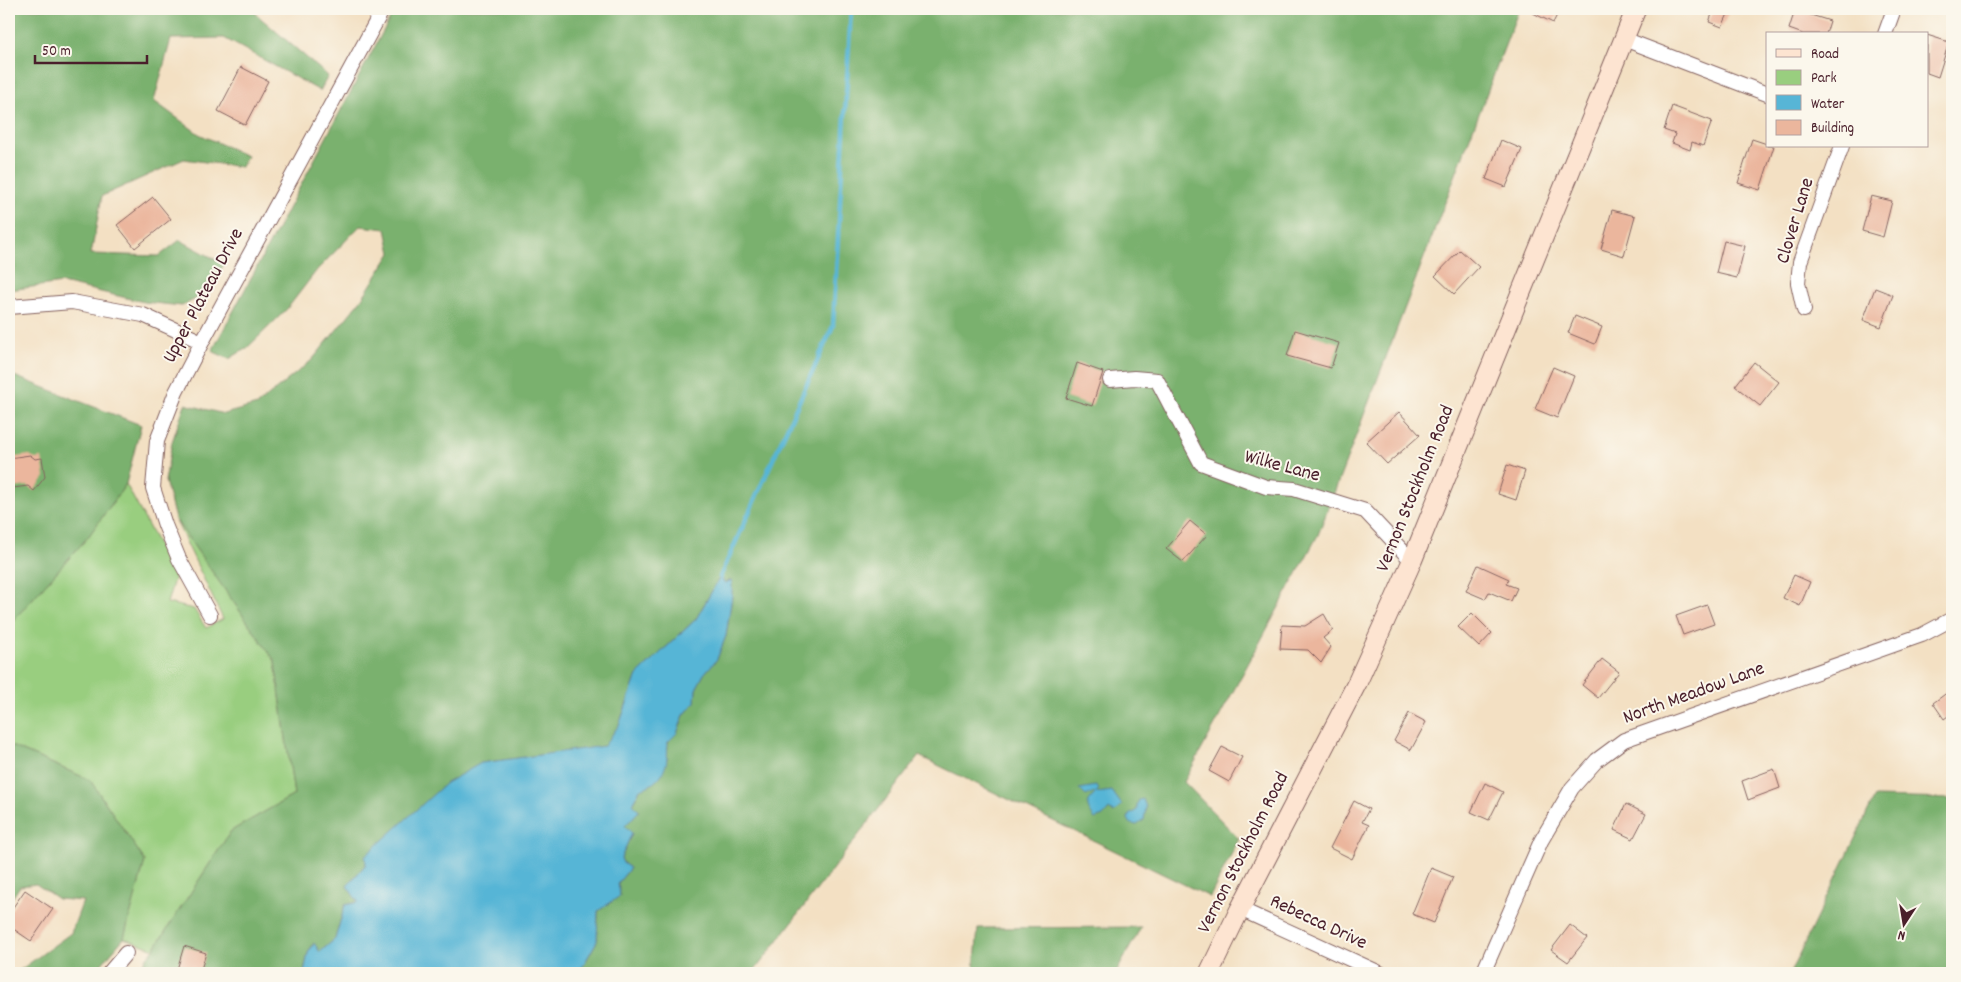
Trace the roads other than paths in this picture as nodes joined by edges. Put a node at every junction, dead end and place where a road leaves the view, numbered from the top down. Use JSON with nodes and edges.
{"nodes":[{"id":1,"x":383,"y":9,"type":"edge"},
{"id":2,"x":1636,"y":9,"type":"edge"},
{"id":3,"x":1894,"y":9,"type":"edge"},
{"id":4,"x":1886,"y":32,"type":"edge"},
{"id":5,"x":1624,"y":39,"type":"junction"},
{"id":6,"x":1766,"y":94,"type":"edge"},
{"id":7,"x":1841,"y":148,"type":"edge"},
{"id":8,"x":9,"y":306,"type":"edge"},
{"id":9,"x":1804,"y":310,"type":"dead end"},
{"id":10,"x":202,"y":342,"type":"junction"},
{"id":11,"x":1110,"y":380,"type":"dead end"},
{"id":12,"x":1412,"y":561,"type":"junction"},
{"id":13,"x":210,"y":616,"type":"dead end"},
{"id":14,"x":1952,"y":619,"type":"edge"},
{"id":15,"x":1240,"y":909,"type":"junction"},
{"id":16,"x":126,"y":953,"type":"dead end"},
{"id":17,"x":109,"y":973,"type":"edge"},
{"id":18,"x":1209,"y":973,"type":"edge"},
{"id":19,"x":1380,"y":973,"type":"edge"},
{"id":20,"x":1483,"y":973,"type":"edge"}],
"edges":[{"from":1,"to":10,"type":"street","name":"Upper Plateau Drive"},
{"from":2,"to":5,"type":"main road","name":"Vernon Stockholm Road"},
{"from":3,"to":4,"type":"street"},
{"from":5,"to":6,"type":"street"},
{"from":5,"to":12,"type":"main road","name":"Vernon Stockholm Road"},
{"from":7,"to":9,"type":"street","name":"Clover Lane"},
{"from":8,"to":10,"type":"street"},
{"from":10,"to":13,"type":"street","name":"Upper Plateau Drive"},
{"from":11,"to":12,"type":"street","name":"Wilke Lane"},
{"from":12,"to":15,"type":"main road","name":"Vernon Stockholm Road"},
{"from":14,"to":20,"type":"street","name":"North Meadow Lane"},
{"from":15,"to":18,"type":"main road","name":"Vernon Stockholm Road"},
{"from":15,"to":19,"type":"street","name":"Rebecca Drive"},
{"from":16,"to":17,"type":"street"}]}
